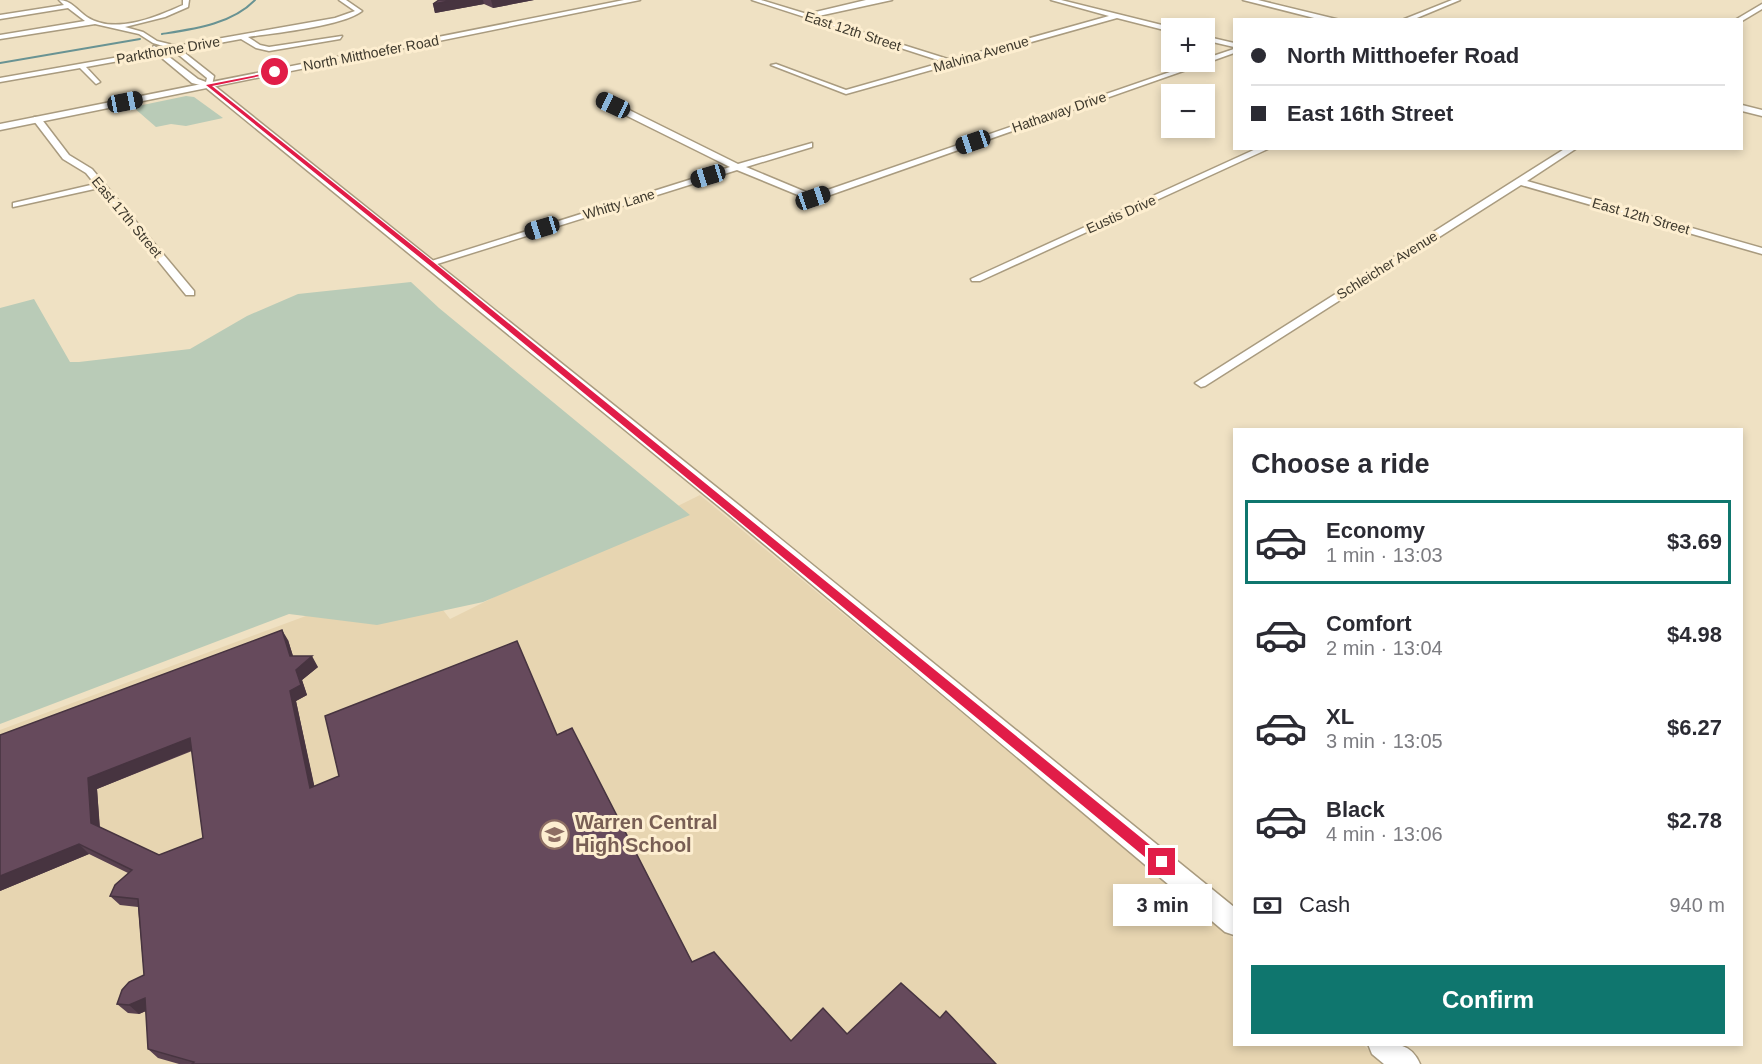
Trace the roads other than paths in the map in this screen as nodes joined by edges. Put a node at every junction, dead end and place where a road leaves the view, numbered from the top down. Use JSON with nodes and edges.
{"nodes":[{"id":1,"x":62,"y":0,"type":"edge"},
{"id":2,"x":186,"y":0,"type":"edge"},
{"id":3,"x":342,"y":0,"type":"edge"},
{"id":4,"x":636,"y":0,"type":"edge"},
{"id":5,"x":755,"y":0,"type":"edge"},
{"id":6,"x":889,"y":0,"type":"edge"},
{"id":7,"x":1054,"y":0,"type":"edge"},
{"id":8,"x":1247,"y":0,"type":"edge"},
{"id":9,"x":1457,"y":0,"type":"edge"},
{"id":10,"x":868,"y":1,"type":"edge"},
{"id":11,"x":69,"y":6,"type":"junction"},
{"id":12,"x":1762,"y":6,"type":"edge"},
{"id":13,"x":807,"y":16,"type":"junction"},
{"id":14,"x":1116,"y":16,"type":"junction"},
{"id":15,"x":0,"y":17,"type":"edge"},
{"id":16,"x":1326,"y":18,"type":"edge"},
{"id":17,"x":1411,"y":18,"type":"edge"},
{"id":18,"x":1741,"y":18,"type":"edge"},
{"id":19,"x":94,"y":22,"type":"junction"},
{"id":20,"x":1161,"y":27,"type":"edge"},
{"id":21,"x":117,"y":28,"type":"junction"},
{"id":22,"x":243,"y":37,"type":"junction"},
{"id":23,"x":340,"y":37,"type":"dead end"},
{"id":24,"x":0,"y":38,"type":"edge"},
{"id":25,"x":1215,"y":41,"type":"edge"},
{"id":26,"x":155,"y":42,"type":"junction"},
{"id":27,"x":1233,"y":45,"type":"edge"},
{"id":28,"x":175,"y":49,"type":"junction"},
{"id":29,"x":159,"y":51,"type":"junction"},
{"id":30,"x":1233,"y":51,"type":"edge"},
{"id":31,"x":1215,"y":57,"type":"edge"},
{"id":32,"x":950,"y":62,"type":"junction"},
{"id":33,"x":81,"y":65,"type":"junction"},
{"id":34,"x":774,"y":65,"type":"dead end"},
{"id":35,"x":1173,"y":72,"type":"edge"},
{"id":36,"x":0,"y":80,"type":"edge"},
{"id":37,"x":96,"y":82,"type":"dead end"},
{"id":38,"x":208,"y":85,"type":"junction"},
{"id":39,"x":602,"y":100,"type":"dead end"},
{"id":40,"x":1743,"y":108,"type":"edge"},
{"id":41,"x":1762,"y":113,"type":"edge"},
{"id":42,"x":37,"y":119,"type":"junction"},
{"id":43,"x":0,"y":127,"type":"edge"},
{"id":44,"x":808,"y":145,"type":"dead end"},
{"id":45,"x":1262,"y":150,"type":"edge"},
{"id":46,"x":1570,"y":150,"type":"edge"},
{"id":47,"x":737,"y":167,"type":"junction"},
{"id":48,"x":1520,"y":182,"type":"junction"},
{"id":49,"x":101,"y":185,"type":"junction"},
{"id":50,"x":16,"y":205,"type":"dead end"},
{"id":51,"x":1762,"y":251,"type":"edge"},
{"id":52,"x":430,"y":262,"type":"junction"},
{"id":53,"x":976,"y":279,"type":"dead end"},
{"id":54,"x":190,"y":293,"type":"dead end"},
{"id":55,"x":1201,"y":382,"type":"dead end"},
{"id":56,"x":1233,"y":921,"type":"edge"},
{"id":57,"x":1384,"y":1046,"type":"edge"},
{"id":58,"x":1406,"y":1064,"type":"edge"}],
"edges":[{"from":1,"to":11,"type":"street"},
{"from":2,"to":21,"type":"street"},
{"from":3,"to":22,"type":"street","name":"Parkthorne Drive"},
{"from":4,"to":38,"type":"main road","name":"North Mitthoefer Road"},
{"from":5,"to":13,"type":"street","name":"East 12th Street"},
{"from":6,"to":10,"type":"street"},
{"from":7,"to":14,"type":"street"},
{"from":8,"to":16,"type":"main road"},
{"from":9,"to":17,"type":"street"},
{"from":10,"to":13,"type":"street"},
{"from":11,"to":15,"type":"street"},
{"from":11,"to":19,"type":"street"},
{"from":12,"to":18,"type":"street"},
{"from":13,"to":32,"type":"street","name":"East 12th Street"},
{"from":14,"to":20,"type":"street"},
{"from":14,"to":32,"type":"street","name":"Malvina Avenue"},
{"from":19,"to":21,"type":"street"},
{"from":19,"to":24,"type":"street"},
{"from":21,"to":26,"type":"street"},
{"from":22,"to":23,"type":"street"},
{"from":22,"to":28,"type":"street","name":"Parkthorne Drive"},
{"from":25,"to":27,"type":"street"},
{"from":26,"to":28,"type":"street"},
{"from":26,"to":29,"type":"street"},
{"from":28,"to":29,"type":"street","name":"Parkthorne Drive"},
{"from":28,"to":38,"type":"street"},
{"from":29,"to":33,"type":"street","name":"Parkthorne Drive"},
{"from":29,"to":38,"type":"street"},
{"from":30,"to":31,"type":"street","name":"Hathaway Drive"},
{"from":32,"to":34,"type":"street","name":"Malvina Avenue"},
{"from":33,"to":36,"type":"street","name":"Parkthorne Drive"},
{"from":33,"to":37,"type":"street"},
{"from":35,"to":47,"type":"street","name":"Hathaway Drive"},
{"from":38,"to":42,"type":"main road","name":"North Mitthoefer Road"},
{"from":38,"to":52,"type":"street"},
{"from":39,"to":47,"type":"street"},
{"from":40,"to":41,"type":"main road"},
{"from":42,"to":43,"type":"main road","name":"North Mitthoefer Road"},
{"from":42,"to":49,"type":"street","name":"East 17th Street"},
{"from":44,"to":47,"type":"street","name":"Whitty Lane"},
{"from":45,"to":53,"type":"street","name":"Eustis Drive"},
{"from":46,"to":48,"type":"street","name":"Schleicher Avenue"},
{"from":47,"to":52,"type":"street","name":"Whitty Lane"},
{"from":48,"to":51,"type":"street","name":"East 12th Street"},
{"from":48,"to":55,"type":"street","name":"Schleicher Avenue"},
{"from":49,"to":50,"type":"street"},
{"from":49,"to":54,"type":"street","name":"East 17th Street"},
{"from":52,"to":56,"type":"street"},
{"from":57,"to":58,"type":"street"}]}
